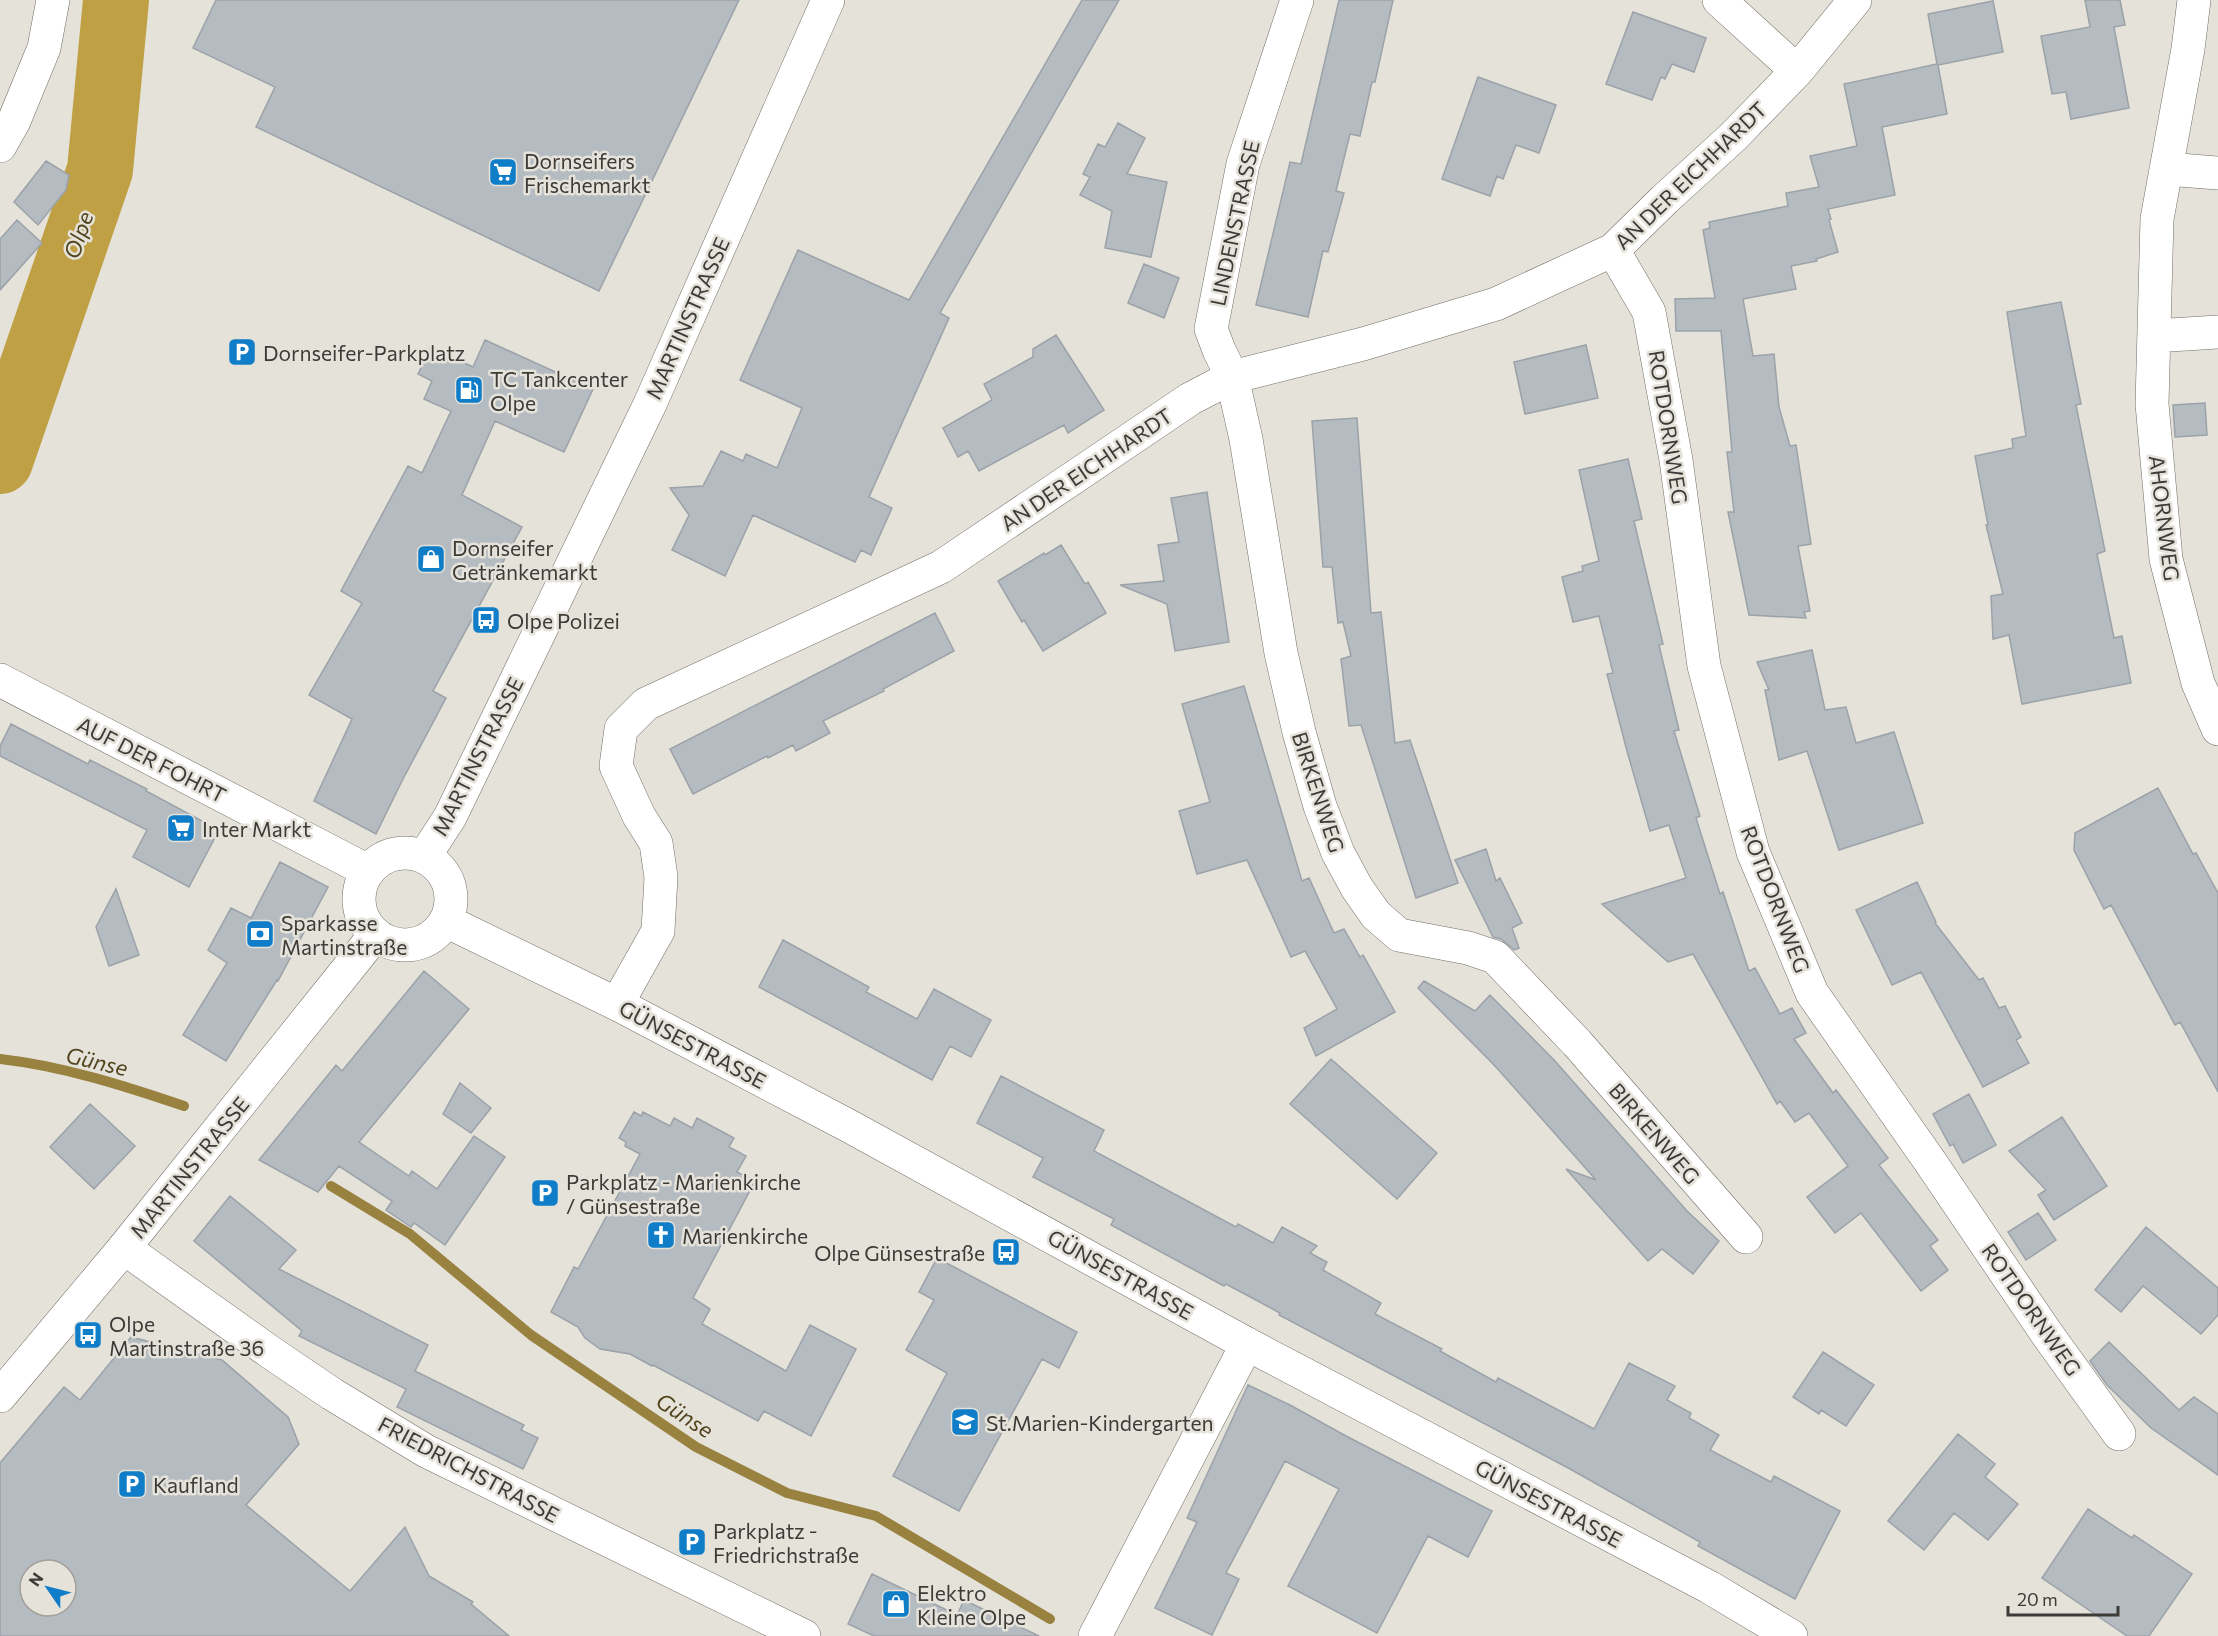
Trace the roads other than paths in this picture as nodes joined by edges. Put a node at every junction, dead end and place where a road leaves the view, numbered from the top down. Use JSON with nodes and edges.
{"nodes":[{"id":1,"x":53,"y":0,"type":"edge"},
{"id":2,"x":828,"y":0,"type":"edge"},
{"id":3,"x":1297,"y":0,"type":"edge"},
{"id":4,"x":1719,"y":0,"type":"edge"},
{"id":5,"x":1855,"y":0,"type":"edge"},
{"id":6,"x":2202,"y":10,"type":"edge"},
{"id":7,"x":1797,"y":71,"type":"junction"},
{"id":8,"x":0,"y":146,"type":"edge"},
{"id":9,"x":2166,"y":169,"type":"junction"},
{"id":10,"x":2218,"y":173,"type":"edge"},
{"id":11,"x":1613,"y":250,"type":"junction"},
{"id":12,"x":2218,"y":332,"type":"edge"},
{"id":13,"x":2154,"y":336,"type":"junction"},
{"id":14,"x":1232,"y":377,"type":"junction"},
{"id":15,"x":0,"y":680,"type":"edge"},
{"id":16,"x":2218,"y":729,"type":"edge"},
{"id":17,"x":424,"y":857,"type":"junction"},
{"id":18,"x":368,"y":871,"type":"junction"},
{"id":19,"x":446,"y":921,"type":"junction"},
{"id":20,"x":375,"y":935,"type":"junction"},
{"id":21,"x":616,"y":1004,"type":"junction"},
{"id":22,"x":1746,"y":1237,"type":"dead end"},
{"id":23,"x":124,"y":1248,"type":"junction"},
{"id":24,"x":1247,"y":1344,"type":"junction"},
{"id":25,"x":0,"y":1396,"type":"edge"},
{"id":26,"x":2119,"y":1434,"type":"dead end"},
{"id":27,"x":804,"y":1636,"type":"edge"},
{"id":28,"x":1095,"y":1636,"type":"edge"},
{"id":29,"x":1791,"y":1636,"type":"edge"}],
"edges":[{"from":1,"to":8,"type":"street"},
{"from":2,"to":17,"type":"street","name":"MARTINSTRASSE"},
{"from":3,"to":14,"type":"street","name":"LINDENSTRASSE"},
{"from":4,"to":7,"type":"street"},
{"from":5,"to":7,"type":"street","name":"AN DER EICHHARDT"},
{"from":6,"to":9,"type":"street","name":"AHORNWEG"},
{"from":7,"to":11,"type":"street","name":"AN DER EICHHARDT"},
{"from":9,"to":10,"type":"street"},
{"from":9,"to":13,"type":"street","name":"AHORNWEG"},
{"from":11,"to":14,"type":"street","name":"AN DER EICHHARDT"},
{"from":11,"to":26,"type":"street","name":"ROTDORNWEG"},
{"from":12,"to":13,"type":"street"},
{"from":13,"to":16,"type":"street","name":"AHORNWEG"},
{"from":14,"to":21,"type":"street","name":"AN DER EICHHARDT"},
{"from":14,"to":22,"type":"street","name":"BIRKENWEG"},
{"from":15,"to":18,"type":"street","name":"AUF DER FOHRT"},
{"from":17,"to":18,"type":"street"},
{"from":17,"to":19,"type":"street"},
{"from":18,"to":20,"type":"street"},
{"from":19,"to":20,"type":"street"},
{"from":19,"to":21,"type":"street","name":"GÜNSESTRASSE"},
{"from":20,"to":23,"type":"street","name":"MARTINSTRASSE"},
{"from":21,"to":24,"type":"street","name":"GÜNSESTRASSE"},
{"from":23,"to":25,"type":"street","name":"MARTINSTRASSE"},
{"from":23,"to":27,"type":"street","name":"FRIEDRICHSTRASSE"},
{"from":24,"to":28,"type":"street"},
{"from":24,"to":29,"type":"street","name":"GÜNSESTRASSE"}]}
